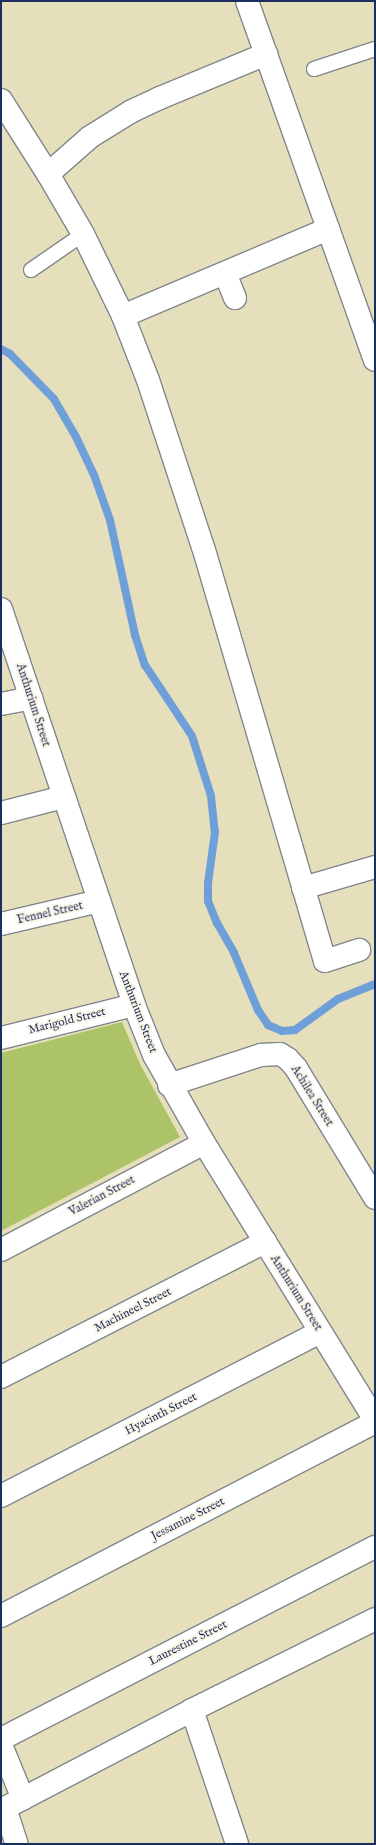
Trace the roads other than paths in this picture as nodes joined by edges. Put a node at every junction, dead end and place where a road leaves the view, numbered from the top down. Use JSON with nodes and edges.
{"nodes":[{"id":1,"x":247,"y":1,"type":"edge"},
{"id":2,"x":375,"y":49,"type":"edge"},
{"id":3,"x":266,"y":54,"type":"junction"},
{"id":4,"x":314,"y":69,"type":"dead end"},
{"id":5,"x":1,"y":100,"type":"edge"},
{"id":6,"x":48,"y":174,"type":"junction"},
{"id":7,"x":328,"y":229,"type":"junction"},
{"id":8,"x":83,"y":234,"type":"junction"},
{"id":9,"x":31,"y":270,"type":"dead end"},
{"id":10,"x":225,"y":273,"type":"junction"},
{"id":11,"x":235,"y":298,"type":"dead end"},
{"id":12,"x":123,"y":316,"type":"junction"},
{"id":13,"x":375,"y":360,"type":"edge"},
{"id":14,"x":1,"y":609,"type":"edge"},
{"id":15,"x":31,"y":698,"type":"junction"},
{"id":16,"x":1,"y":704,"type":"edge"},
{"id":17,"x":64,"y":797,"type":"junction"},
{"id":18,"x":1,"y":813,"type":"edge"},
{"id":19,"x":375,"y":867,"type":"edge"},
{"id":20,"x":303,"y":888,"type":"junction"},
{"id":21,"x":99,"y":901,"type":"junction"},
{"id":22,"x":1,"y":924,"type":"edge"},
{"id":23,"x":359,"y":950,"type":"dead end"},
{"id":24,"x":134,"y":1005,"type":"junction"},
{"id":25,"x":1,"y":1038,"type":"edge"},
{"id":26,"x":169,"y":1085,"type":"junction"},
{"id":27,"x":204,"y":1143,"type":"junction"},
{"id":28,"x":375,"y":1198,"type":"edge"},
{"id":29,"x":265,"y":1242,"type":"junction"},
{"id":30,"x":1,"y":1250,"type":"edge"},
{"id":31,"x":320,"y":1332,"type":"junction"},
{"id":32,"x":1,"y":1377,"type":"edge"},
{"id":33,"x":375,"y":1421,"type":"edge"},
{"id":34,"x":1,"y":1496,"type":"edge"},
{"id":35,"x":375,"y":1547,"type":"edge"},
{"id":36,"x":1,"y":1616,"type":"edge"},
{"id":37,"x":375,"y":1619,"type":"edge"},
{"id":38,"x":192,"y":1710,"type":"junction"},
{"id":39,"x":1,"y":1739,"type":"edge"},
{"id":40,"x":1,"y":1745,"type":"edge"},
{"id":41,"x":10,"y":1806,"type":"edge"},
{"id":42,"x":17,"y":1844,"type":"edge"},
{"id":43,"x":237,"y":1844,"type":"edge"}],
"edges":[{"from":1,"to":3,"type":"street"},
{"from":2,"to":4,"type":"lane"},
{"from":3,"to":6,"type":"street"},
{"from":3,"to":7,"type":"street"},
{"from":5,"to":6,"type":"street"},
{"from":6,"to":8,"type":"street"},
{"from":7,"to":10,"type":"street"},
{"from":7,"to":13,"type":"street"},
{"from":8,"to":9,"type":"lane"},
{"from":8,"to":12,"type":"street"},
{"from":10,"to":11,"type":"street"},
{"from":10,"to":12,"type":"street"},
{"from":12,"to":20,"type":"street"},
{"from":14,"to":15,"type":"street","name":"Anthurium Street"},
{"from":15,"to":16,"type":"street"},
{"from":15,"to":17,"type":"street","name":"Anthurium Street"},
{"from":17,"to":18,"type":"street"},
{"from":17,"to":21,"type":"street","name":"Anthurium Street"},
{"from":19,"to":20,"type":"street"},
{"from":20,"to":23,"type":"street"},
{"from":21,"to":22,"type":"street","name":"Fennel Street"},
{"from":21,"to":24,"type":"street","name":"Anthurium Street"},
{"from":24,"to":25,"type":"street","name":"Marigold Street"},
{"from":24,"to":26,"type":"street","name":"Anthurium Street"},
{"from":26,"to":27,"type":"street","name":"Anthurium Street"},
{"from":26,"to":28,"type":"street","name":"Achilea Street"},
{"from":27,"to":29,"type":"street","name":"Anthurium Street"},
{"from":27,"to":30,"type":"street","name":"Valerian Street"},
{"from":29,"to":31,"type":"street","name":"Anthurium Street"},
{"from":29,"to":32,"type":"street","name":"Machineel Street"},
{"from":31,"to":33,"type":"street","name":"Anthurium Street"},
{"from":31,"to":34,"type":"street","name":"Hyacinth Street"},
{"from":33,"to":36,"type":"street","name":"Jessamine Street"},
{"from":35,"to":39,"type":"street","name":"Laurestine Street"},
{"from":37,"to":38,"type":"street"},
{"from":38,"to":41,"type":"street"},
{"from":38,"to":43,"type":"street"},
{"from":40,"to":41,"type":"street"},
{"from":41,"to":42,"type":"street"}]}
